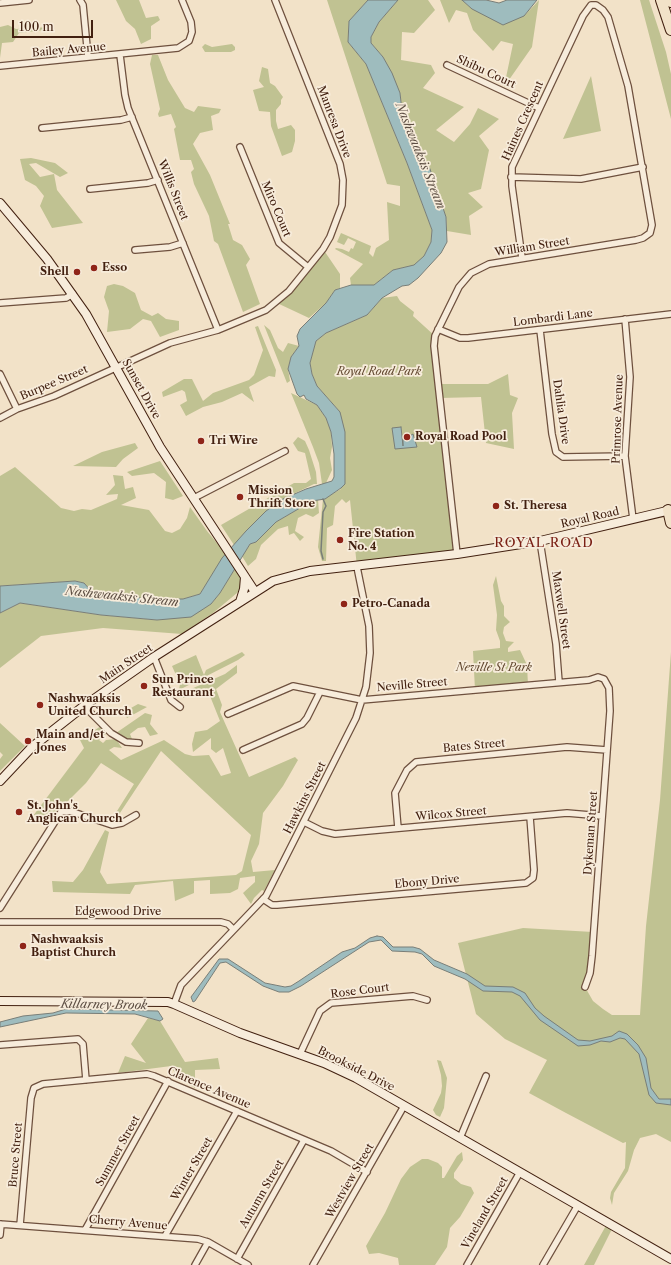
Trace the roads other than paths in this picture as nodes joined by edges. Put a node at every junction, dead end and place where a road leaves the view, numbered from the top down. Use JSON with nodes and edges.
{"nodes":[{"id":1,"x":29,"y":0,"type":"edge"},
{"id":2,"x":80,"y":0,"type":"edge"},
{"id":3,"x":182,"y":0,"type":"edge"},
{"id":4,"x":275,"y":0,"type":"edge"},
{"id":5,"x":661,"y":0,"type":"edge"},
{"id":6,"x":0,"y":3,"type":"edge"},
{"id":7,"x":596,"y":5,"type":"joint"},
{"id":8,"x":671,"y":30,"type":"edge"},
{"id":9,"x":120,"y":55,"type":"junction"},
{"id":10,"x":88,"y":57,"type":"junction"},
{"id":11,"x":446,"y":65,"type":"dead end"},
{"id":12,"x":0,"y":66,"type":"edge"},
{"id":13,"x":539,"y":108,"type":"junction"},
{"id":14,"x":132,"y":117,"type":"junction"},
{"id":15,"x":42,"y":128,"type":"dead end"},
{"id":16,"x":240,"y":147,"type":"dead end"},
{"id":17,"x":643,"y":167,"type":"junction"},
{"id":18,"x":511,"y":177,"type":"junction"},
{"id":19,"x":158,"y":180,"type":"junction"},
{"id":20,"x":90,"y":189,"type":"dead end"},
{"id":21,"x":0,"y":203,"type":"edge"},
{"id":22,"x":183,"y":243,"type":"junction"},
{"id":23,"x":135,"y":250,"type":"dead end"},
{"id":24,"x":522,"y":258,"type":"junction"},
{"id":25,"x":308,"y":267,"type":"junction"},
{"id":26,"x":73,"y":294,"type":"junction"},
{"id":27,"x":0,"y":303,"type":"edge"},
{"id":28,"x":671,"y":314,"type":"edge"},
{"id":29,"x":625,"y":319,"type":"junction"},
{"id":30,"x":438,"y":329,"type":"junction"},
{"id":31,"x":218,"y":330,"type":"junction"},
{"id":32,"x":540,"y":330,"type":"junction"},
{"id":33,"x":117,"y":368,"type":"junction"},
{"id":34,"x":0,"y":374,"type":"edge"},
{"id":35,"x":17,"y":409,"type":"junction"},
{"id":36,"x":0,"y":418,"type":"edge"},
{"id":37,"x":285,"y":451,"type":"dead end"},
{"id":38,"x":625,"y":456,"type":"junction"},
{"id":39,"x":194,"y":498,"type":"junction"},
{"id":40,"x":669,"y":510,"type":"edge"},
{"id":41,"x":633,"y":519,"type":"junction"},
{"id":42,"x":671,"y":524,"type":"edge"},
{"id":43,"x":540,"y":541,"type":"junction"},
{"id":44,"x":457,"y":554,"type":"junction"},
{"id":45,"x":357,"y":566,"type":"junction"},
{"id":46,"x":243,"y":573,"type":"junction"},
{"id":47,"x":273,"y":581,"type":"junction"},
{"id":48,"x":255,"y":592,"type":"junction"},
{"id":49,"x":240,"y":602,"type":"junction"},
{"id":50,"x":154,"y":657,"type":"junction"},
{"id":51,"x":606,"y":681,"type":"joint"},
{"id":52,"x":559,"y":682,"type":"junction"},
{"id":53,"x":320,"y":692,"type":"junction"},
{"id":54,"x":362,"y":700,"type":"junction"},
{"id":55,"x":84,"y":706,"type":"junction"},
{"id":56,"x":180,"y":707,"type":"dead end"},
{"id":57,"x":228,"y":714,"type":"dead end"},
{"id":58,"x":139,"y":743,"type":"dead end"},
{"id":59,"x":243,"y":750,"type":"dead end"},
{"id":60,"x":607,"y":750,"type":"junction"},
{"id":61,"x":0,"y":781,"type":"edge"},
{"id":62,"x":136,"y":815,"type":"dead end"},
{"id":63,"x":602,"y":816,"type":"junction"},
{"id":64,"x":530,"y":817,"type":"junction"},
{"id":65,"x":304,"y":822,"type":"junction"},
{"id":66,"x":398,"y":828,"type":"junction"},
{"id":67,"x":263,"y":899,"type":"junction"},
{"id":68,"x":0,"y":908,"type":"edge"},
{"id":69,"x":0,"y":922,"type":"edge"},
{"id":70,"x":233,"y":929,"type":"junction"},
{"id":71,"x":585,"y":987,"type":"dead end"},
{"id":72,"x":427,"y":1000,"type":"dead end"},
{"id":73,"x":0,"y":1001,"type":"edge"},
{"id":74,"x":174,"y":1004,"type":"junction"},
{"id":75,"x":0,"y":1045,"type":"edge"},
{"id":76,"x":300,"y":1054,"type":"junction"},
{"id":77,"x":486,"y":1076,"type":"dead end"},
{"id":78,"x":86,"y":1080,"type":"junction"},
{"id":79,"x":168,"y":1081,"type":"junction"},
{"id":80,"x":34,"y":1088,"type":"joint"},
{"id":81,"x":404,"y":1106,"type":"junction"},
{"id":82,"x":237,"y":1111,"type":"junction"},
{"id":83,"x":460,"y":1138,"type":"junction"},
{"id":84,"x":304,"y":1140,"type":"junction"},
{"id":85,"x":367,"y":1172,"type":"junction"},
{"id":86,"x":520,"y":1172,"type":"junction"},
{"id":87,"x":578,"y":1205,"type":"junction"},
{"id":88,"x":0,"y":1224,"type":"edge"},
{"id":89,"x":20,"y":1225,"type":"junction"},
{"id":90,"x":85,"y":1230,"type":"junction"},
{"id":91,"x":0,"y":1235,"type":"edge"},
{"id":92,"x":165,"y":1236,"type":"junction"},
{"id":93,"x":208,"y":1242,"type":"junction"},
{"id":94,"x":237,"y":1259,"type":"junction"},
{"id":95,"x":671,"y":1259,"type":"edge"},
{"id":96,"x":195,"y":1265,"type":"edge"},
{"id":97,"x":248,"y":1265,"type":"edge"},
{"id":98,"x":313,"y":1265,"type":"edge"},
{"id":99,"x":467,"y":1265,"type":"edge"},
{"id":100,"x":543,"y":1265,"type":"edge"}],
"edges":[{"from":1,"to":6,"type":"street"},
{"from":2,"to":10,"type":"street"},
{"from":3,"to":9,"type":"street","name":"Bailey Avenue"},
{"from":4,"to":25,"type":"street","name":"Manresa Drive"},
{"from":5,"to":8,"type":"highway"},
{"from":7,"to":13,"type":"street","name":"Haines Crescent"},
{"from":7,"to":17,"type":"street","name":"William Street"},
{"from":9,"to":10,"type":"street","name":"Bailey Avenue"},
{"from":9,"to":14,"type":"street","name":"Willis Street"},
{"from":10,"to":12,"type":"street","name":"Bailey Avenue"},
{"from":11,"to":13,"type":"street","name":"Shibu Court"},
{"from":13,"to":18,"type":"street","name":"Haines Crescent"},
{"from":14,"to":15,"type":"street"},
{"from":14,"to":19,"type":"street","name":"Willis Street"},
{"from":16,"to":25,"type":"street","name":"Miro Court"},
{"from":17,"to":18,"type":"street"},
{"from":17,"to":24,"type":"street","name":"William Street"},
{"from":18,"to":24,"type":"street","name":"Haines Crescent"},
{"from":19,"to":20,"type":"street"},
{"from":19,"to":22,"type":"street","name":"Willis Street"},
{"from":21,"to":26,"type":"street","name":"Sunset Drive"},
{"from":22,"to":23,"type":"street"},
{"from":22,"to":31,"type":"street","name":"Willis Street"},
{"from":24,"to":30,"type":"street","name":"William Street"},
{"from":25,"to":31,"type":"street","name":"Manresa Drive"},
{"from":26,"to":27,"type":"street"},
{"from":26,"to":33,"type":"street","name":"Sunset Drive"},
{"from":28,"to":29,"type":"street","name":"Lombardi Lane"},
{"from":29,"to":32,"type":"street","name":"Lombardi Lane"},
{"from":29,"to":38,"type":"street","name":"Primrose Avenue"},
{"from":30,"to":32,"type":"street","name":"Lombardi Lane"},
{"from":30,"to":44,"type":"street","name":"William Street"},
{"from":31,"to":33,"type":"street","name":"Manresa Drive"},
{"from":32,"to":38,"type":"street","name":"Dahlia Drive"},
{"from":33,"to":35,"type":"street","name":"Burpee Street"},
{"from":33,"to":39,"type":"street","name":"Sunset Drive"},
{"from":34,"to":35,"type":"street"},
{"from":35,"to":36,"type":"street","name":"Burpee Street"},
{"from":37,"to":39,"type":"street"},
{"from":38,"to":41,"type":"street","name":"Primrose Avenue"},
{"from":39,"to":46,"type":"street","name":"Sunset Drive"},
{"from":40,"to":41,"type":"street","name":"Royal Road"},
{"from":40,"to":42,"type":"highway"},
{"from":41,"to":43,"type":"street","name":"Royal Road"},
{"from":43,"to":44,"type":"street","name":"Royal Road"},
{"from":43,"to":52,"type":"street","name":"Maxwell Street"},
{"from":44,"to":45,"type":"street","name":"Royal Road"},
{"from":45,"to":47,"type":"street","name":"Royal Road"},
{"from":45,"to":54,"type":"street","name":"Hawkins Street"},
{"from":46,"to":47,"type":"street"},
{"from":46,"to":48,"type":"street","name":"Sunset Drive"},
{"from":46,"to":49,"type":"street"},
{"from":47,"to":48,"type":"street","name":"Royal Road"},
{"from":48,"to":49,"type":"street","name":"Main Street"},
{"from":49,"to":50,"type":"street","name":"Main Street"},
{"from":50,"to":55,"type":"street","name":"Main Street"},
{"from":50,"to":56,"type":"street"},
{"from":51,"to":52,"type":"street","name":"Neville Street"},
{"from":51,"to":60,"type":"street","name":"Dykeman Street"},
{"from":52,"to":54,"type":"street","name":"Neville Street"},
{"from":53,"to":54,"type":"street","name":"Neville Street"},
{"from":53,"to":57,"type":"street","name":"Neville Street"},
{"from":53,"to":59,"type":"street"},
{"from":54,"to":65,"type":"street","name":"Hawkins Street"},
{"from":55,"to":58,"type":"street"},
{"from":55,"to":61,"type":"street","name":"Main Street"},
{"from":60,"to":63,"type":"street","name":"Dykeman Street"},
{"from":60,"to":66,"type":"street","name":"Bates Street"},
{"from":62,"to":68,"type":"street"},
{"from":63,"to":64,"type":"street","name":"Wilcox Street"},
{"from":63,"to":71,"type":"street","name":"Dykeman Street"},
{"from":64,"to":66,"type":"street","name":"Wilcox Street"},
{"from":64,"to":67,"type":"street","name":"Ebony Drive"},
{"from":65,"to":66,"type":"street","name":"Wilcox Street"},
{"from":65,"to":67,"type":"street","name":"Hawkins Street"},
{"from":67,"to":70,"type":"street","name":"Hawkins Street"},
{"from":69,"to":70,"type":"street","name":"Edgewood Drive"},
{"from":70,"to":74,"type":"street","name":"Hawkins Street"},
{"from":72,"to":76,"type":"street","name":"Rose Court"},
{"from":73,"to":74,"type":"street","name":"Brookside Drive"},
{"from":74,"to":76,"type":"street","name":"Brookside Drive"},
{"from":75,"to":78,"type":"street"},
{"from":76,"to":81,"type":"street","name":"Brookside Drive"},
{"from":77,"to":83,"type":"street"},
{"from":78,"to":79,"type":"street","name":"Clarence Avenue"},
{"from":78,"to":80,"type":"street","name":"Clarence Avenue"},
{"from":79,"to":82,"type":"street","name":"Clarence Avenue"},
{"from":79,"to":90,"type":"street","name":"Summer Street"},
{"from":80,"to":89,"type":"street","name":"Bruce Street"},
{"from":81,"to":83,"type":"street","name":"Brookside Drive"},
{"from":81,"to":85,"type":"street","name":"Westview Street"},
{"from":82,"to":84,"type":"street","name":"Clarence Avenue"},
{"from":82,"to":92,"type":"street","name":"Winter Street"},
{"from":83,"to":86,"type":"street","name":"Brookside Drive"},
{"from":84,"to":85,"type":"street","name":"Clarence Avenue"},
{"from":84,"to":94,"type":"street","name":"Autumn Street"},
{"from":85,"to":98,"type":"street","name":"Westview Street"},
{"from":86,"to":87,"type":"street","name":"Brookside Drive"},
{"from":86,"to":99,"type":"street","name":"Vineland Street"},
{"from":87,"to":95,"type":"street","name":"Brookside Drive"},
{"from":87,"to":100,"type":"street"},
{"from":88,"to":89,"type":"street","name":"Cherry Avenue"},
{"from":88,"to":91,"type":"street"},
{"from":89,"to":90,"type":"street","name":"Cherry Avenue"},
{"from":90,"to":92,"type":"street","name":"Cherry Avenue"},
{"from":92,"to":93,"type":"street","name":"Cherry Avenue"},
{"from":93,"to":94,"type":"street","name":"Cherry Avenue"},
{"from":93,"to":96,"type":"street"},
{"from":94,"to":97,"type":"street","name":"Cherry Avenue"}]}
